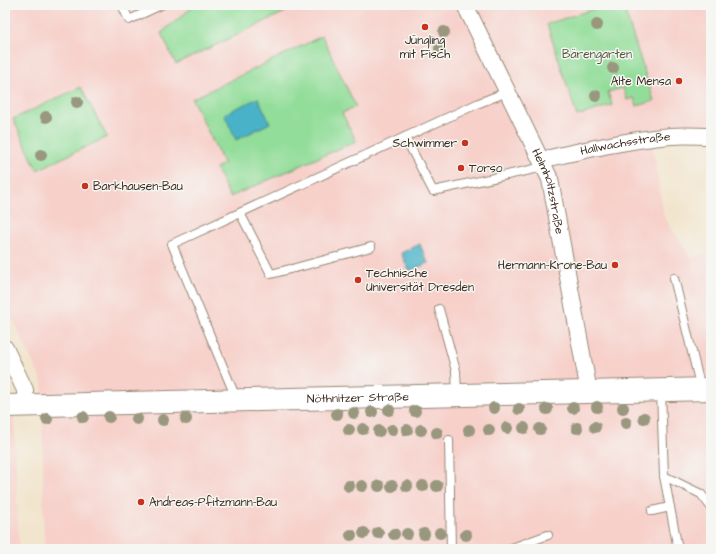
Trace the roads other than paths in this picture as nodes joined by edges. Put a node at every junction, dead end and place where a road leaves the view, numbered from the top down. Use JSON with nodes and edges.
{"nodes":[{"id":1,"x":122,"y":5,"type":"edge"},
{"id":2,"x":161,"y":5,"type":"edge"},
{"id":3,"x":465,"y":5,"type":"edge"},
{"id":4,"x":508,"y":92,"type":"junction"},
{"id":5,"x":711,"y":136,"type":"edge"},
{"id":6,"x":405,"y":137,"type":"junction"},
{"id":7,"x":542,"y":163,"type":"junction"},
{"id":8,"x":240,"y":213,"type":"junction"},
{"id":9,"x":371,"y":247,"type":"dead end"},
{"id":10,"x":674,"y":278,"type":"dead end"},
{"id":11,"x":438,"y":309,"type":"dead end"},
{"id":12,"x":5,"y":348,"type":"edge"},
{"id":13,"x":661,"y":390,"type":"junction"},
{"id":14,"x":706,"y":390,"type":"edge"},
{"id":15,"x":587,"y":391,"type":"junction"},
{"id":16,"x":457,"y":396,"type":"junction"},
{"id":17,"x":237,"y":401,"type":"junction"},
{"id":18,"x":15,"y":406,"type":"edge"},
{"id":19,"x":450,"y":440,"type":"dead end"},
{"id":20,"x":664,"y":476,"type":"junction"},
{"id":21,"x":670,"y":507,"type":"junction"},
{"id":22,"x":711,"y":507,"type":"edge"},
{"id":23,"x":652,"y":511,"type":"dead end"},
{"id":24,"x":548,"y":535,"type":"dead end"},
{"id":25,"x":451,"y":549,"type":"edge"},
{"id":26,"x":509,"y":549,"type":"edge"},
{"id":27,"x":678,"y":549,"type":"edge"}],
"edges":[{"from":1,"to":2,"type":"lane"},
{"from":3,"to":4,"type":"street","name":"Helmholtzstraße"},
{"from":4,"to":6,"type":"lane"},
{"from":4,"to":7,"type":"street","name":"Helmholtzstraße"},
{"from":5,"to":7,"type":"street","name":"Hallwachsstraße"},
{"from":6,"to":7,"type":"lane"},
{"from":6,"to":8,"type":"lane"},
{"from":7,"to":15,"type":"street","name":"Helmholtzstraße"},
{"from":8,"to":9,"type":"lane"},
{"from":8,"to":17,"type":"lane"},
{"from":10,"to":14,"type":"lane"},
{"from":11,"to":16,"type":"lane"},
{"from":12,"to":18,"type":"street"},
{"from":13,"to":14,"type":"street","name":"Nöthnitzer Straße"},
{"from":13,"to":15,"type":"street","name":"Nöthnitzer Straße"},
{"from":13,"to":20,"type":"lane"},
{"from":15,"to":16,"type":"street","name":"Nöthnitzer Straße"},
{"from":16,"to":17,"type":"street","name":"Nöthnitzer Straße"},
{"from":17,"to":18,"type":"street","name":"Nöthnitzer Straße"},
{"from":19,"to":25,"type":"lane"},
{"from":20,"to":21,"type":"lane"},
{"from":20,"to":22,"type":"lane"},
{"from":21,"to":23,"type":"lane"},
{"from":21,"to":27,"type":"lane"},
{"from":24,"to":26,"type":"lane"}]}
